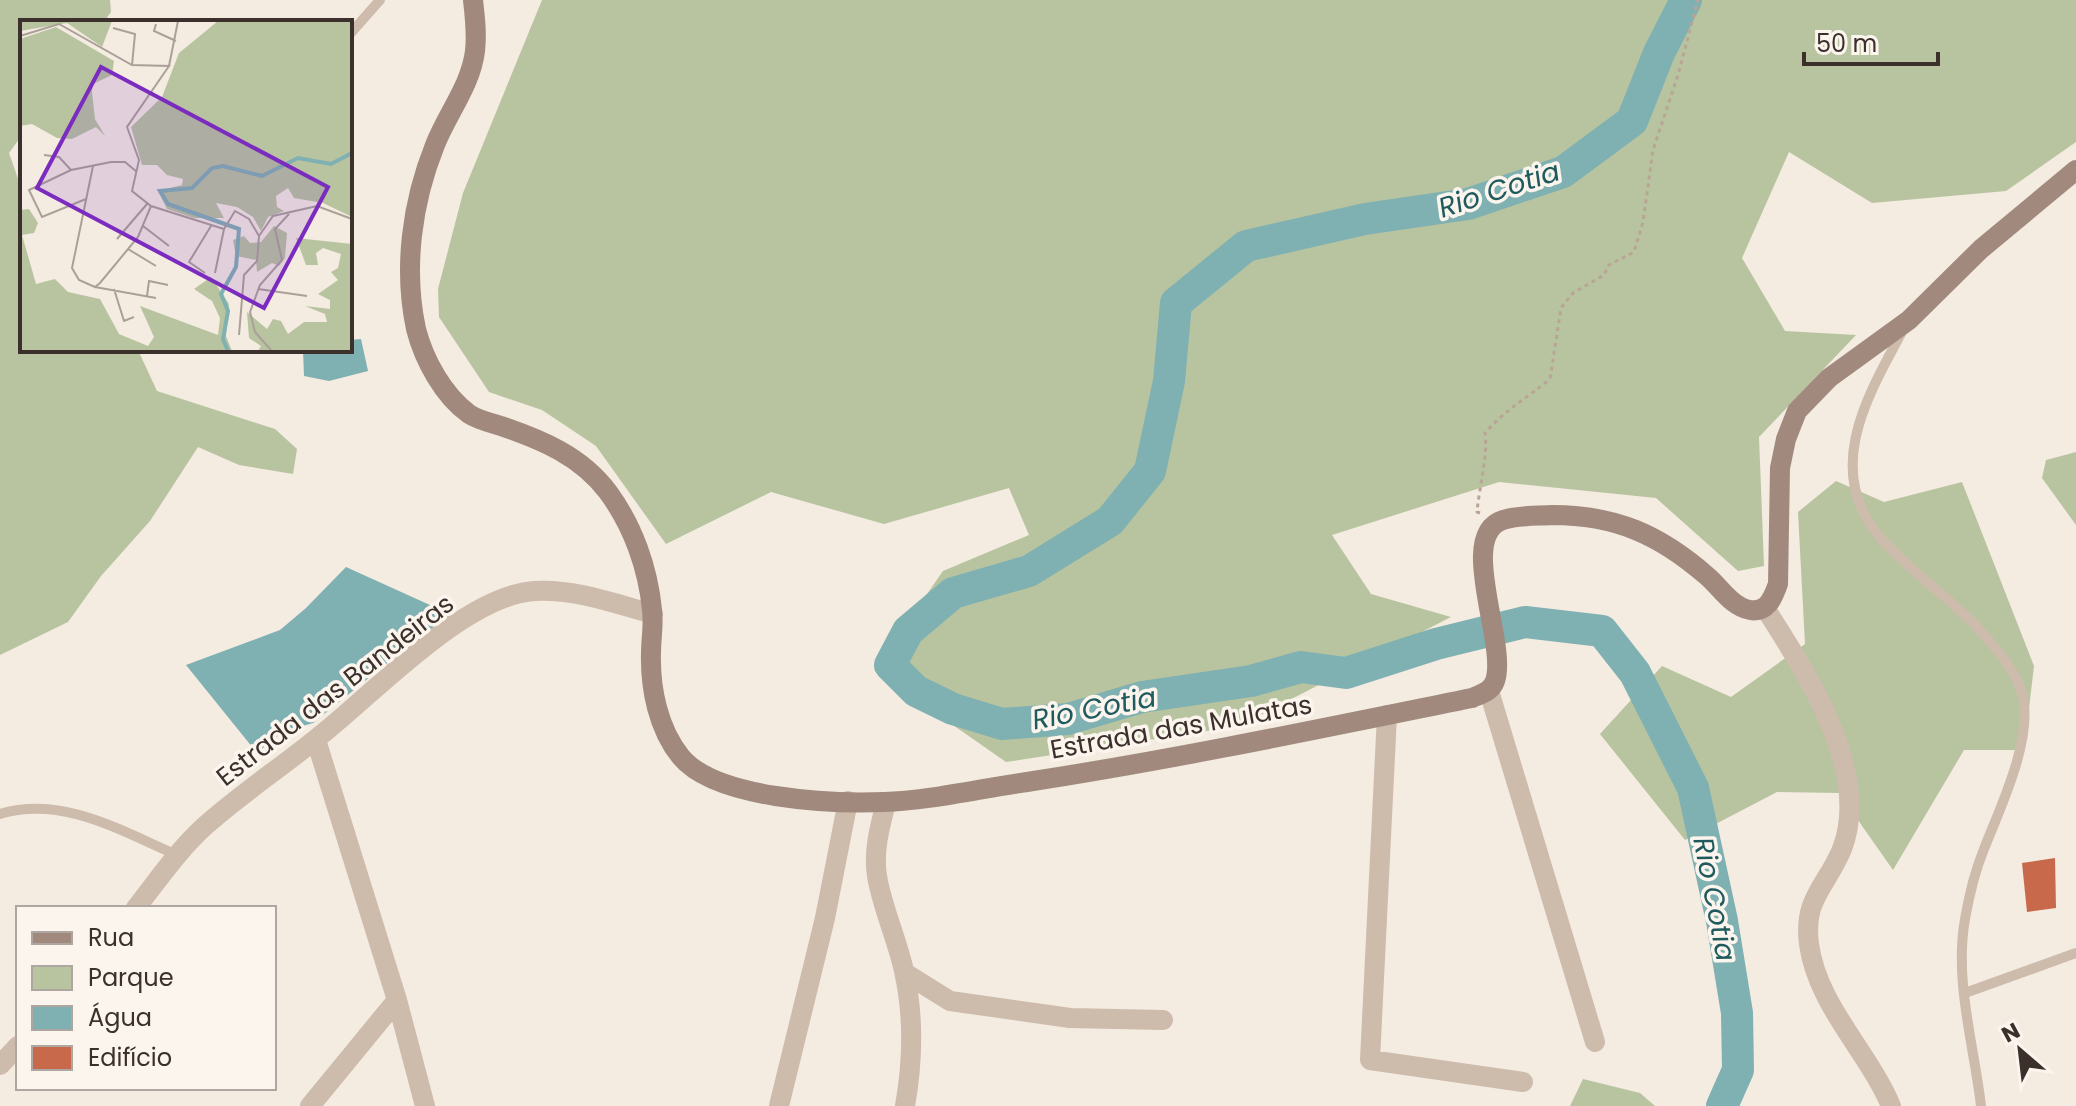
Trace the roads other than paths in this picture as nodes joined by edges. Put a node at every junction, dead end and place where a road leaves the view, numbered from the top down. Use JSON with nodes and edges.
{"nodes":[{"id":1,"x":380,"y":0,"type":"edge"},
{"id":2,"x":473,"y":0,"type":"edge"},
{"id":3,"x":352,"y":32,"type":"edge"},
{"id":4,"x":2076,"y":170,"type":"edge"},
{"id":5,"x":1909,"y":320,"type":"junction"},
{"id":6,"x":1765,"y":608,"type":"junction"},
{"id":7,"x":653,"y":614,"type":"junction"},
{"id":8,"x":1489,"y":691,"type":"junction"},
{"id":9,"x":1387,"y":715,"type":"junction"},
{"id":10,"x":316,"y":740,"type":"junction"},
{"id":11,"x":848,"y":801,"type":"junction"},
{"id":12,"x":886,"y":803,"type":"junction"},
{"id":13,"x":0,"y":814,"type":"edge"},
{"id":14,"x":177,"y":855,"type":"junction"},
{"id":15,"x":138,"y":906,"type":"edge"},
{"id":16,"x":2076,"y":953,"type":"edge"},
{"id":17,"x":905,"y":973,"type":"junction"},
{"id":18,"x":1965,"y":993,"type":"junction"},
{"id":19,"x":397,"y":1000,"type":"junction"},
{"id":20,"x":1163,"y":1020,"type":"dead end"},
{"id":21,"x":1595,"y":1042,"type":"dead end"},
{"id":22,"x":16,"y":1048,"type":"edge"},
{"id":23,"x":0,"y":1065,"type":"edge"},
{"id":24,"x":1523,"y":1082,"type":"dead end"},
{"id":25,"x":310,"y":1106,"type":"edge"},
{"id":26,"x":425,"y":1106,"type":"edge"},
{"id":27,"x":779,"y":1106,"type":"edge"},
{"id":28,"x":905,"y":1106,"type":"edge"},
{"id":29,"x":1891,"y":1106,"type":"edge"},
{"id":30,"x":1981,"y":1106,"type":"edge"}],
"edges":[{"from":1,"to":3,"type":"lane"},
{"from":2,"to":7,"type":"street","name":"Estrada das Mulatas"},
{"from":4,"to":5,"type":"street"},
{"from":5,"to":6,"type":"street"},
{"from":5,"to":18,"type":"lane"},
{"from":6,"to":8,"type":"street"},
{"from":6,"to":29,"type":"street"},
{"from":7,"to":10,"type":"street","name":"Estrada das Bandeiras"},
{"from":7,"to":11,"type":"street","name":"Estrada das Mulatas"},
{"from":8,"to":9,"type":"street","name":"Estrada das Mulatas"},
{"from":8,"to":21,"type":"street"},
{"from":9,"to":12,"type":"street","name":"Estrada das Mulatas"},
{"from":9,"to":24,"type":"street"},
{"from":10,"to":14,"type":"street","name":"Estrada das Bandeiras"},
{"from":10,"to":19,"type":"street"},
{"from":11,"to":12,"type":"street","name":"Estrada das Mulatas"},
{"from":11,"to":27,"type":"street"},
{"from":12,"to":17,"type":"street"},
{"from":13,"to":14,"type":"lane"},
{"from":14,"to":15,"type":"street","name":"Estrada das Bandeiras"},
{"from":16,"to":18,"type":"lane"},
{"from":17,"to":20,"type":"street"},
{"from":17,"to":28,"type":"street"},
{"from":18,"to":30,"type":"lane"},
{"from":19,"to":25,"type":"street"},
{"from":19,"to":26,"type":"street"},
{"from":22,"to":23,"type":"street"}]}
